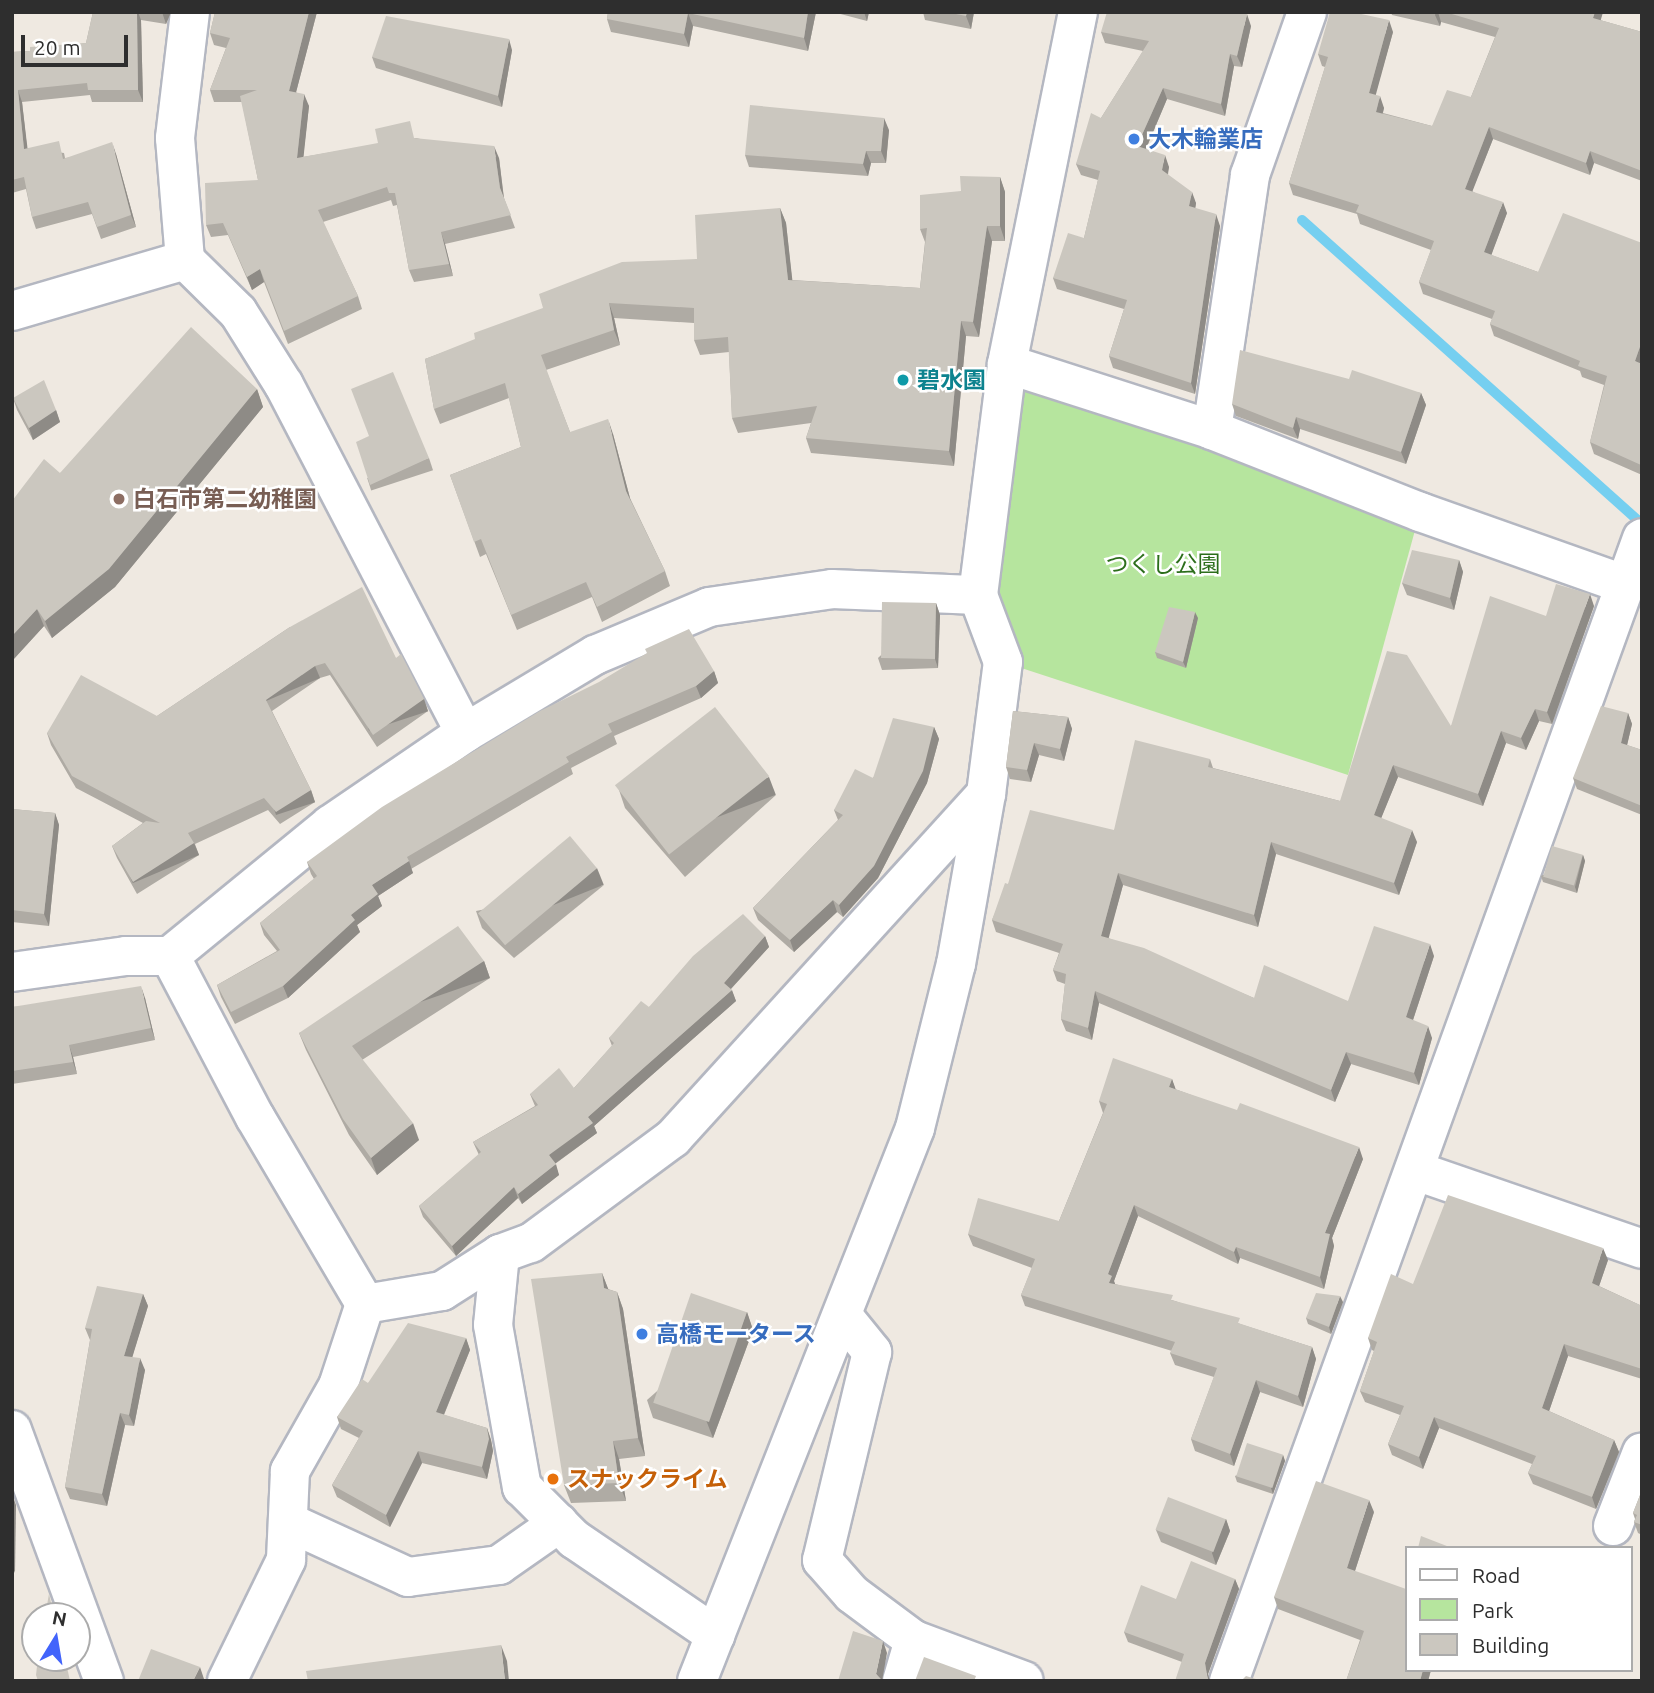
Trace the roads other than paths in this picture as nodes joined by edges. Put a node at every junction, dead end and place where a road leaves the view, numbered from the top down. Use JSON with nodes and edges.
{"nodes":[{"id":1,"x":190,"y":12,"type":"edge"},
{"id":2,"x":1079,"y":12,"type":"edge"},
{"id":3,"x":1307,"y":12,"type":"edge"},
{"id":4,"x":185,"y":260,"type":"junction"},
{"id":5,"x":12,"y":311,"type":"edge"},
{"id":6,"x":1007,"y":364,"type":"junction"},
{"id":7,"x":1212,"y":430,"type":"junction"},
{"id":8,"x":1635,"y":558,"type":"edge"},
{"id":9,"x":978,"y":595,"type":"junction"},
{"id":10,"x":465,"y":733,"type":"junction"},
{"id":11,"x":986,"y":794,"type":"junction"},
{"id":12,"x":170,"y":956,"type":"junction"},
{"id":13,"x":12,"y":972,"type":"edge"},
{"id":14,"x":1416,"y":1171,"type":"junction"},
{"id":15,"x":1642,"y":1249,"type":"edge"},
{"id":16,"x":500,"y":1254,"type":"junction"},
{"id":17,"x":365,"y":1304,"type":"junction"},
{"id":18,"x":842,"y":1315,"type":"junction"},
{"id":19,"x":12,"y":1430,"type":"edge"},
{"id":20,"x":1642,"y":1452,"type":"edge"},
{"id":21,"x":288,"y":1522,"type":"junction"},
{"id":22,"x":559,"y":1523,"type":"junction"},
{"id":23,"x":1613,"y":1525,"type":"dead end"},
{"id":24,"x":715,"y":1635,"type":"junction"},
{"id":25,"x":914,"y":1640,"type":"junction"},
{"id":26,"x":104,"y":1681,"type":"edge"},
{"id":27,"x":227,"y":1681,"type":"edge"},
{"id":28,"x":696,"y":1681,"type":"edge"},
{"id":29,"x":902,"y":1681,"type":"edge"},
{"id":30,"x":1024,"y":1681,"type":"edge"},
{"id":31,"x":1229,"y":1681,"type":"edge"}],
"edges":[{"from":1,"to":4,"type":"street"},
{"from":2,"to":6,"type":"street"},
{"from":3,"to":7,"type":"street"},
{"from":4,"to":5,"type":"street"},
{"from":4,"to":10,"type":"street"},
{"from":6,"to":7,"type":"street"},
{"from":6,"to":9,"type":"street"},
{"from":7,"to":8,"type":"street"},
{"from":8,"to":14,"type":"street"},
{"from":9,"to":10,"type":"street"},
{"from":9,"to":11,"type":"street"},
{"from":10,"to":12,"type":"street"},
{"from":11,"to":16,"type":"street"},
{"from":11,"to":18,"type":"street"},
{"from":12,"to":13,"type":"street"},
{"from":12,"to":17,"type":"street"},
{"from":14,"to":15,"type":"street"},
{"from":14,"to":31,"type":"street"},
{"from":16,"to":17,"type":"street"},
{"from":16,"to":22,"type":"street"},
{"from":17,"to":21,"type":"street"},
{"from":18,"to":24,"type":"street"},
{"from":18,"to":25,"type":"street"},
{"from":19,"to":26,"type":"street"},
{"from":20,"to":23,"type":"street"},
{"from":21,"to":22,"type":"street"},
{"from":21,"to":27,"type":"street"},
{"from":22,"to":24,"type":"street"},
{"from":24,"to":28,"type":"street"},
{"from":25,"to":29,"type":"street"},
{"from":25,"to":30,"type":"street"}]}
